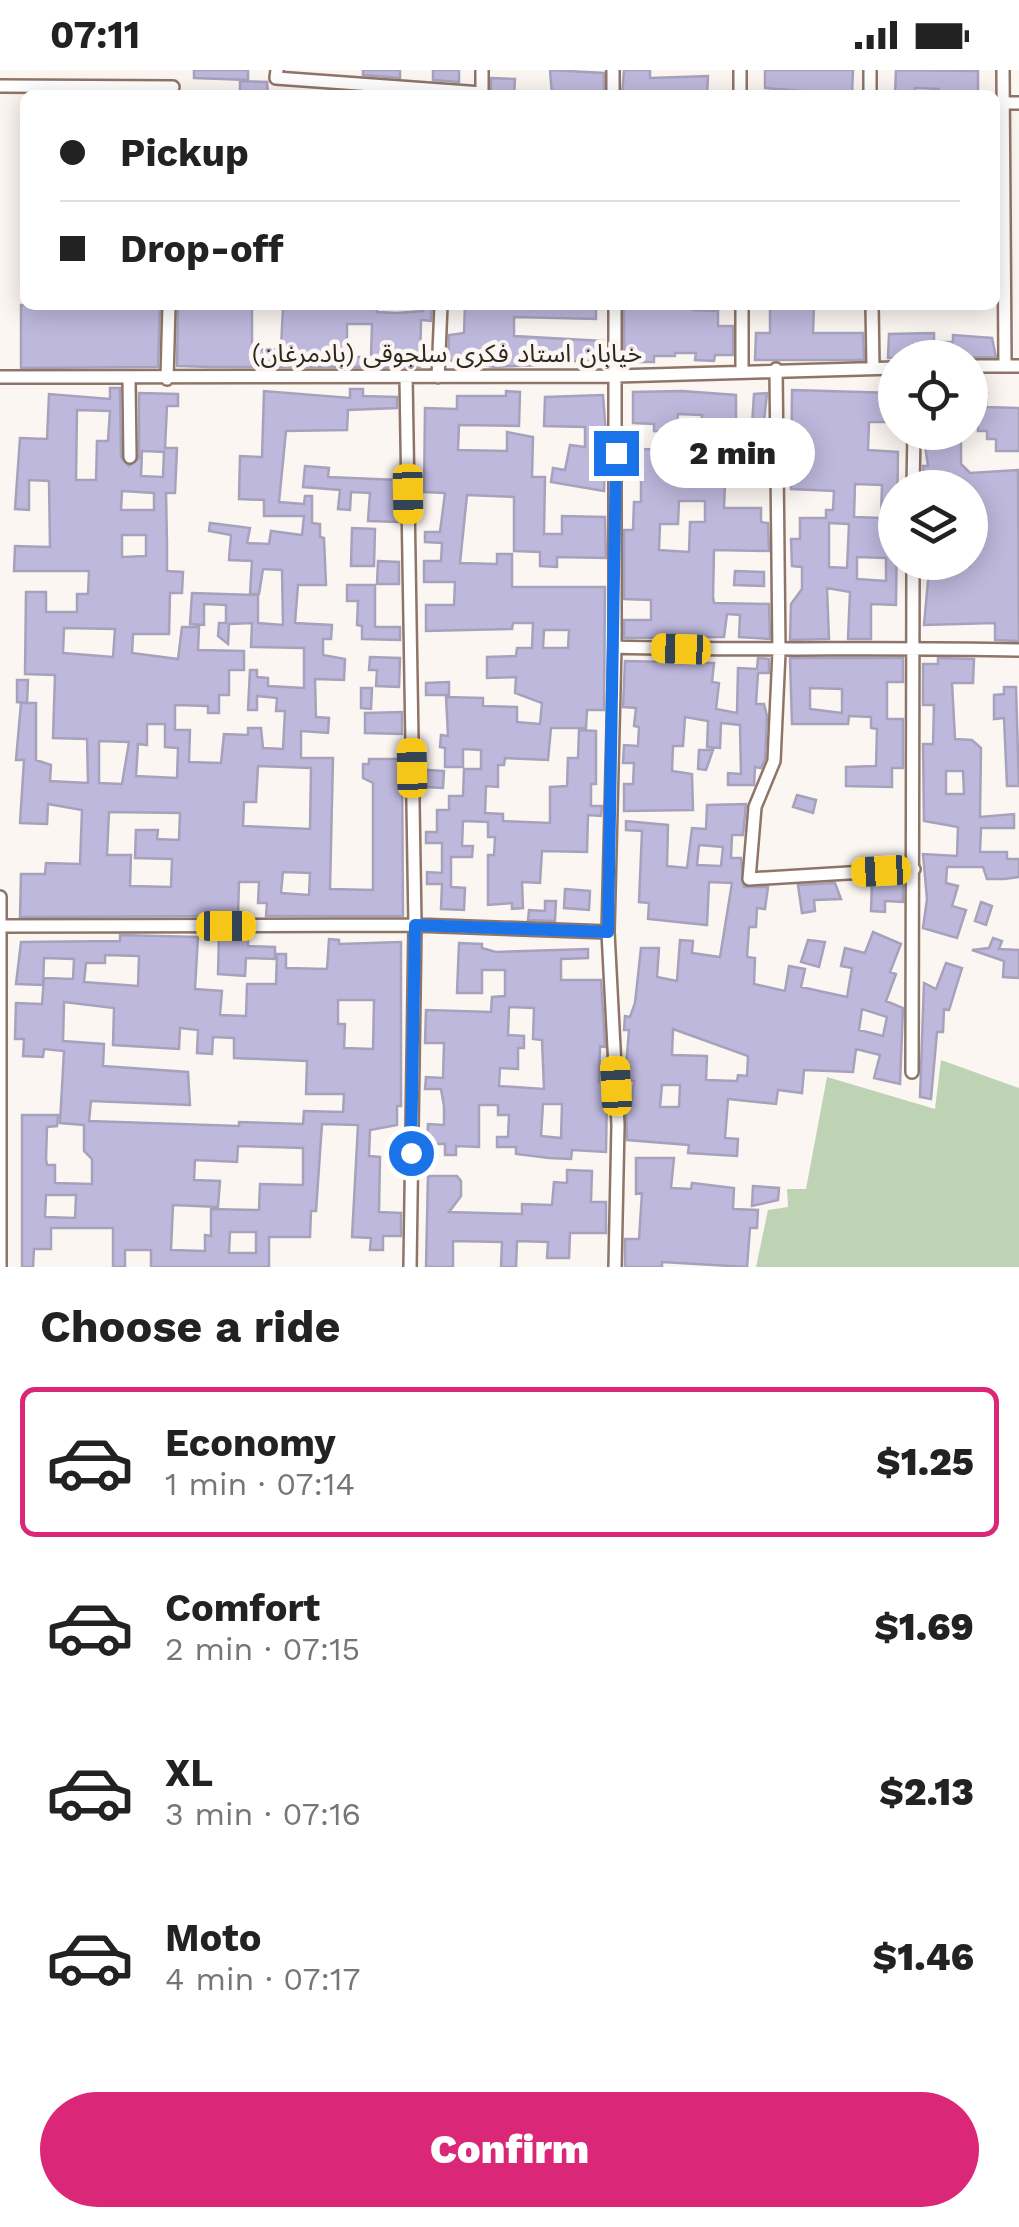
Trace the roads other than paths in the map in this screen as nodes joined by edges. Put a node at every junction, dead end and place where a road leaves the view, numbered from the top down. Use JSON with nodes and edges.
{"nodes":[{"id":1,"x":277,"y":70,"type":"edge"},
{"id":2,"x":411,"y":70,"type":"edge"},
{"id":3,"x":1004,"y":70,"type":"edge"},
{"id":4,"x":0,"y":86,"type":"edge"},
{"id":5,"x":410,"y":86,"type":"junction"},
{"id":6,"x":173,"y":87,"type":"dead end"},
{"id":7,"x":380,"y":90,"type":"edge"},
{"id":8,"x":446,"y":90,"type":"edge"},
{"id":9,"x":1000,"y":96,"type":"edge"},
{"id":10,"x":1000,"y":147,"type":"edge"},
{"id":11,"x":169,"y":310,"type":"edge"},
{"id":12,"x":442,"y":310,"type":"edge"},
{"id":13,"x":615,"y":310,"type":"edge"},
{"id":14,"x":742,"y":310,"type":"edge"},
{"id":15,"x":872,"y":310,"type":"edge"},
{"id":16,"x":988,"y":365,"type":"edge"},
{"id":17,"x":1005,"y":365,"type":"junction"},
{"id":18,"x":1019,"y":366,"type":"edge"},
{"id":19,"x":872,"y":367,"type":"junction"},
{"id":20,"x":878,"y":367,"type":"edge"},
{"id":21,"x":742,"y":369,"type":"junction"},
{"id":22,"x":776,"y":369,"type":"junction"},
{"id":23,"x":406,"y":376,"type":"junction"},
{"id":24,"x":616,"y":376,"type":"junction"},
{"id":25,"x":0,"y":377,"type":"edge"},
{"id":26,"x":438,"y":377,"type":"junction"},
{"id":27,"x":167,"y":378,"type":"junction"},
{"id":28,"x":130,"y":380,"type":"junction"},
{"id":29,"x":130,"y":457,"type":"dead end"},
{"id":30,"x":913,"y":580,"type":"edge"},
{"id":31,"x":616,"y":647,"type":"junction"},
{"id":32,"x":912,"y":647,"type":"junction"},
{"id":33,"x":1019,"y":650,"type":"edge"},
{"id":34,"x":779,"y":652,"type":"junction"},
{"id":35,"x":914,"y":869,"type":"junction"},
{"id":36,"x":0,"y":897,"type":"edge"},
{"id":37,"x":415,"y":925,"type":"junction"},
{"id":38,"x":0,"y":926,"type":"edge"},
{"id":39,"x":608,"y":932,"type":"junction"},
{"id":40,"x":912,"y":1072,"type":"dead end"},
{"id":41,"x":0,"y":1267,"type":"edge"},
{"id":42,"x":410,"y":1267,"type":"edge"},
{"id":43,"x":615,"y":1267,"type":"edge"}],
"edges":[{"from":1,"to":7,"type":"street"},
{"from":2,"to":5,"type":"street"},
{"from":3,"to":9,"type":"street"},
{"from":4,"to":6,"type":"street"},
{"from":5,"to":7,"type":"street"},
{"from":5,"to":8,"type":"street"},
{"from":10,"to":17,"type":"street"},
{"from":11,"to":27,"type":"street"},
{"from":12,"to":26,"type":"street"},
{"from":13,"to":24,"type":"street"},
{"from":14,"to":21,"type":"street"},
{"from":15,"to":19,"type":"street"},
{"from":16,"to":17,"type":"street"},
{"from":17,"to":18,"type":"street"},
{"from":19,"to":20,"type":"street","name":"خیابان استاد فکری سلجوقی (بادمرغان)"},
{"from":19,"to":22,"type":"street","name":"خیابان استاد فکری سلجوقی (بادمرغان)"},
{"from":21,"to":22,"type":"street","name":"خیابان استاد فکری سلجوقی (بادمرغان)"},
{"from":21,"to":24,"type":"street","name":"خیابان استاد فکری سلجوقی (بادمرغان)"},
{"from":22,"to":34,"type":"street"},
{"from":23,"to":26,"type":"street","name":"خیابان استاد فکری سلجوقی (بادمرغان)"},
{"from":23,"to":27,"type":"street","name":"خیابان استاد فکری سلجوقی (بادمرغان)"},
{"from":23,"to":37,"type":"street"},
{"from":24,"to":26,"type":"street","name":"خیابان استاد فکری سلجوقی (بادمرغان)"},
{"from":24,"to":31,"type":"street"},
{"from":25,"to":28,"type":"street","name":"خیابان استاد فکری سلجوقی (بادمرغان)"},
{"from":27,"to":28,"type":"street","name":"خیابان استاد فکری سلجوقی (بادمرغان)"},
{"from":28,"to":29,"type":"street"},
{"from":30,"to":32,"type":"street"},
{"from":31,"to":34,"type":"street"},
{"from":31,"to":39,"type":"street"},
{"from":32,"to":33,"type":"street"},
{"from":32,"to":34,"type":"street"},
{"from":32,"to":35,"type":"street"},
{"from":34,"to":35,"type":"street"},
{"from":35,"to":40,"type":"street"},
{"from":36,"to":38,"type":"street"},
{"from":37,"to":38,"type":"street"},
{"from":37,"to":39,"type":"street"},
{"from":37,"to":42,"type":"street"},
{"from":38,"to":41,"type":"street"},
{"from":39,"to":43,"type":"street"}]}
